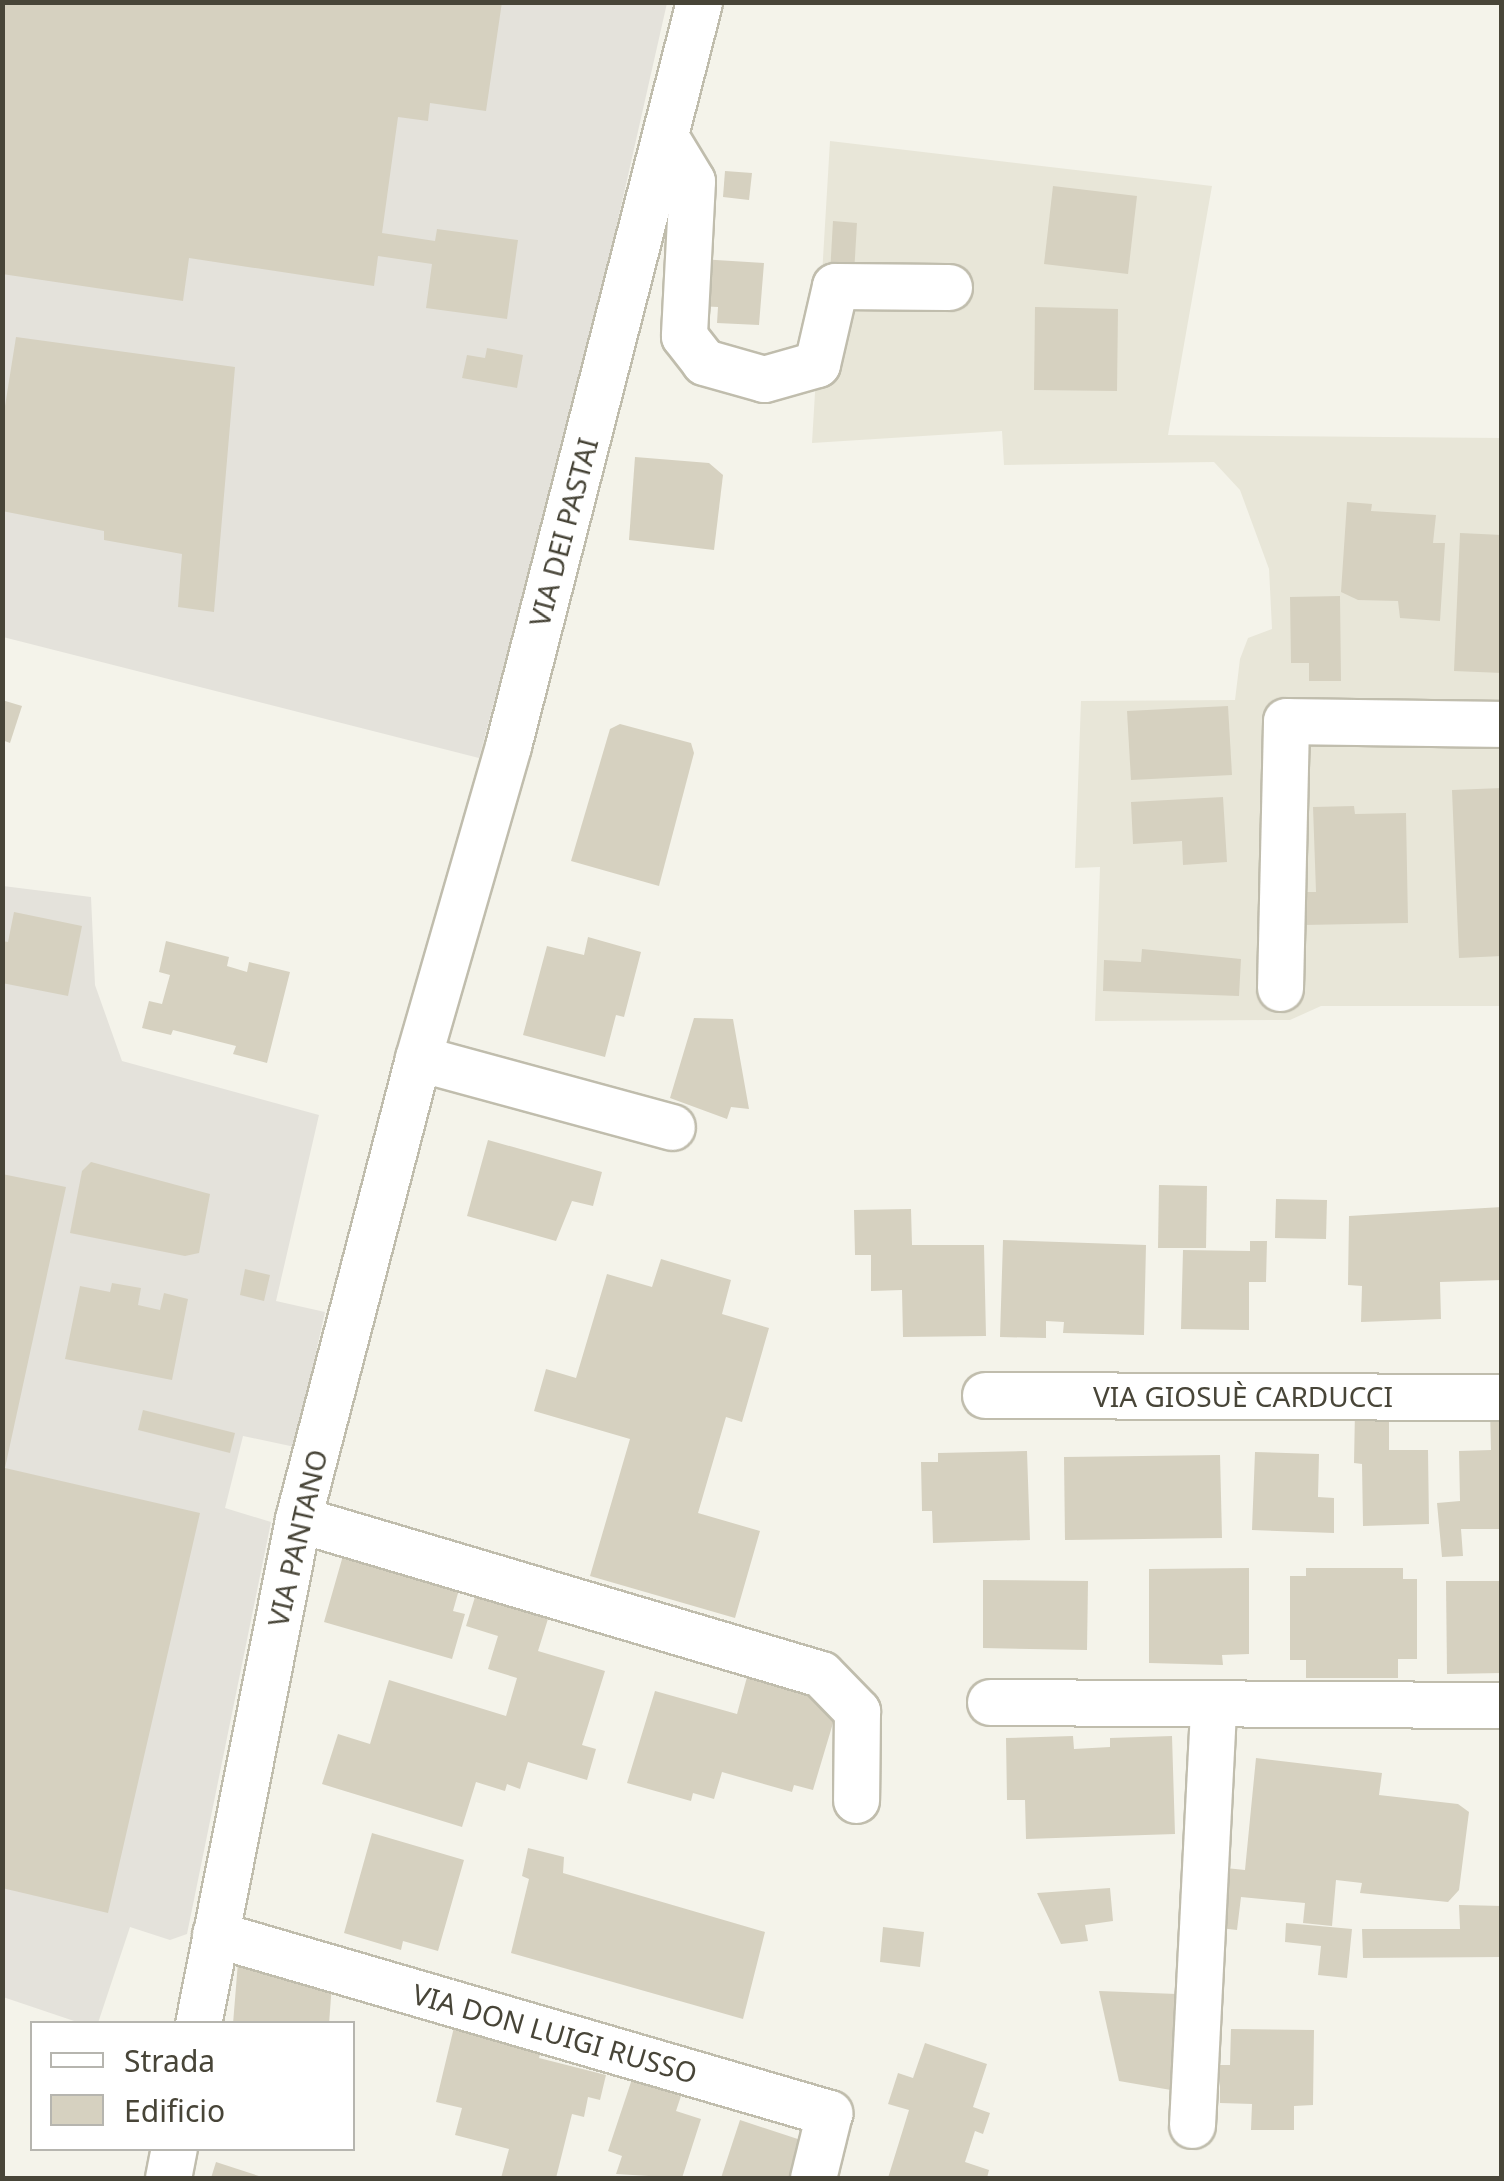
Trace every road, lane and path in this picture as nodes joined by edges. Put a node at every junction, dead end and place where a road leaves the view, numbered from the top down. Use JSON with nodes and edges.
{"nodes":[{"id":1,"x":700,"y":2,"type":"edge"},
{"id":2,"x":666,"y":138,"type":"junction"},
{"id":3,"x":949,"y":287,"type":"dead end"},
{"id":4,"x":1502,"y":724,"type":"edge"},
{"id":5,"x":1280,"y":988,"type":"dead end"},
{"id":6,"x":418,"y":1058,"type":"junction"},
{"id":7,"x":672,"y":1127,"type":"dead end"},
{"id":8,"x":985,"y":1395,"type":"dead end"},
{"id":9,"x":1502,"y":1397,"type":"edge"},
{"id":10,"x":298,"y":1519,"type":"junction"},
{"id":11,"x":990,"y":1702,"type":"dead end"},
{"id":12,"x":1213,"y":1704,"type":"junction"},
{"id":13,"x":1502,"y":1705,"type":"edge"},
{"id":14,"x":856,"y":1800,"type":"dead end"},
{"id":15,"x":215,"y":1934,"type":"junction"},
{"id":16,"x":199,"y":2021,"type":"edge"},
{"id":17,"x":1192,"y":2125,"type":"dead end"},
{"id":18,"x":173,"y":2151,"type":"edge"},
{"id":19,"x":168,"y":2178,"type":"edge"},
{"id":20,"x":813,"y":2178,"type":"edge"}],
"edges":[{"from":1,"to":2,"type":"street","name":"VIA DEI PASTAI"},
{"from":2,"to":3,"type":"street"},
{"from":2,"to":6,"type":"street","name":"VIA DEI PASTAI"},
{"from":4,"to":5,"type":"street"},
{"from":6,"to":7,"type":"street"},
{"from":6,"to":10,"type":"street","name":"VIA PANTANO"},
{"from":8,"to":9,"type":"street","name":"VIA GIOSUÈ CARDUCCI"},
{"from":10,"to":14,"type":"street"},
{"from":10,"to":15,"type":"street","name":"VIA PANTANO"},
{"from":11,"to":12,"type":"street"},
{"from":12,"to":13,"type":"street"},
{"from":12,"to":17,"type":"street"},
{"from":15,"to":16,"type":"street","name":"VIA PANTANO"},
{"from":15,"to":20,"type":"street","name":"VIA DON LUIGI RUSSO"},
{"from":18,"to":19,"type":"street"}]}
